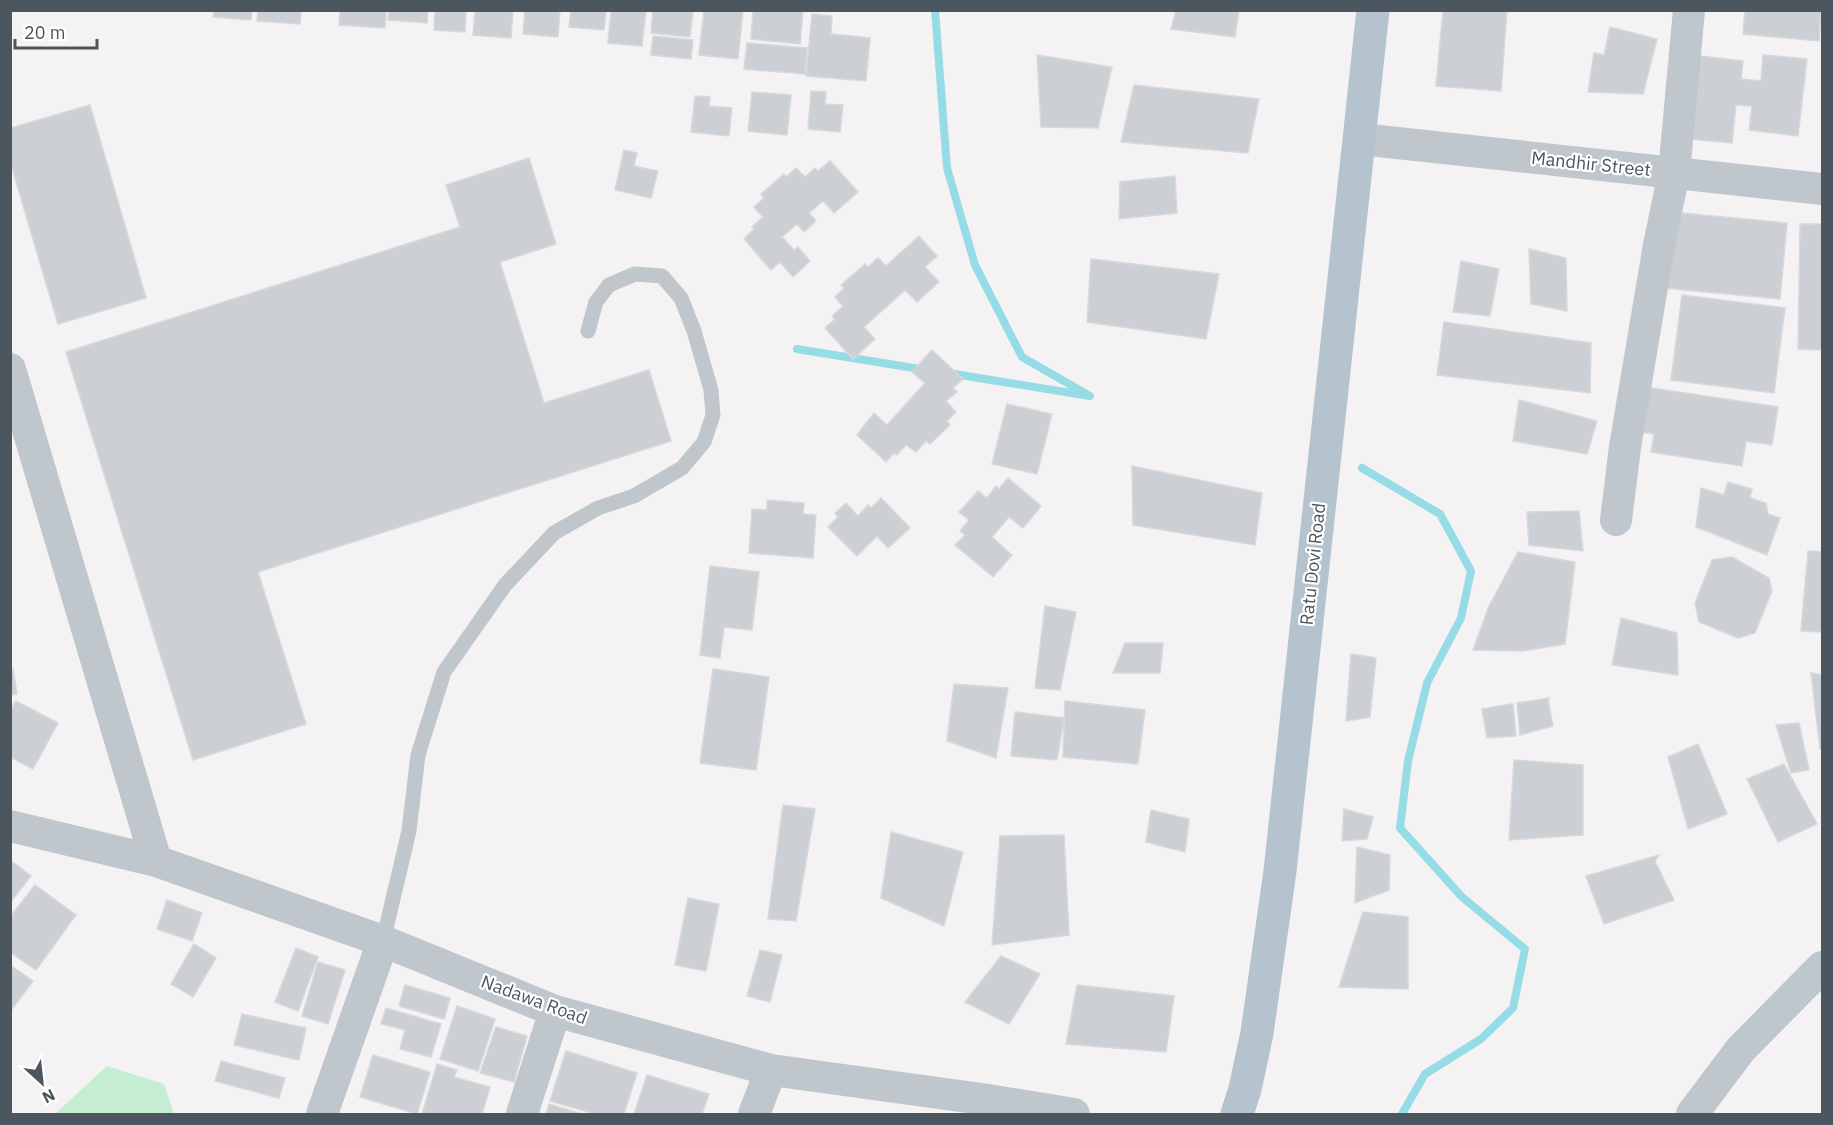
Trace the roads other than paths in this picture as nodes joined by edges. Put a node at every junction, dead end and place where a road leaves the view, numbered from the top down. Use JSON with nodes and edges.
{"nodes":[{"id":1,"x":1373,"y":10,"type":"edge"},
{"id":2,"x":1689,"y":10,"type":"edge"},
{"id":3,"x":1360,"y":139,"type":"junction"},
{"id":4,"x":1674,"y":173,"type":"junction"},
{"id":5,"x":1822,"y":189,"type":"edge"},
{"id":6,"x":588,"y":332,"type":"dead end"},
{"id":7,"x":10,"y":369,"type":"edge"},
{"id":8,"x":1616,"y":520,"type":"dead end"},
{"id":9,"x":10,"y":826,"type":"edge"},
{"id":10,"x":156,"y":861,"type":"junction"},
{"id":11,"x":383,"y":940,"type":"junction"},
{"id":12,"x":1822,"y":967,"type":"edge"},
{"id":13,"x":555,"y":1011,"type":"junction"},
{"id":14,"x":771,"y":1070,"type":"junction"},
{"id":15,"x":322,"y":1114,"type":"edge"},
{"id":16,"x":522,"y":1114,"type":"edge"},
{"id":17,"x":754,"y":1114,"type":"edge"},
{"id":18,"x":1074,"y":1114,"type":"edge"},
{"id":19,"x":1237,"y":1114,"type":"edge"},
{"id":20,"x":1692,"y":1114,"type":"edge"}],
"edges":[{"from":1,"to":3,"type":"main road","name":"Ratu Dovi Road"},
{"from":2,"to":4,"type":"street"},
{"from":3,"to":4,"type":"street","name":"Mandhir Street"},
{"from":3,"to":19,"type":"main road","name":"Ratu Dovi Road"},
{"from":4,"to":5,"type":"street","name":"Mandhir Street"},
{"from":4,"to":8,"type":"street"},
{"from":6,"to":11,"type":"lane"},
{"from":7,"to":10,"type":"street"},
{"from":9,"to":10,"type":"street","name":"Nadawa Road"},
{"from":10,"to":11,"type":"street","name":"Nadawa Road"},
{"from":11,"to":13,"type":"street","name":"Nadawa Road"},
{"from":11,"to":15,"type":"street"},
{"from":12,"to":20,"type":"street"},
{"from":13,"to":14,"type":"street","name":"Nadawa Road"},
{"from":13,"to":16,"type":"street"},
{"from":14,"to":17,"type":"street"},
{"from":14,"to":18,"type":"street","name":"Nadawa Road"}]}
